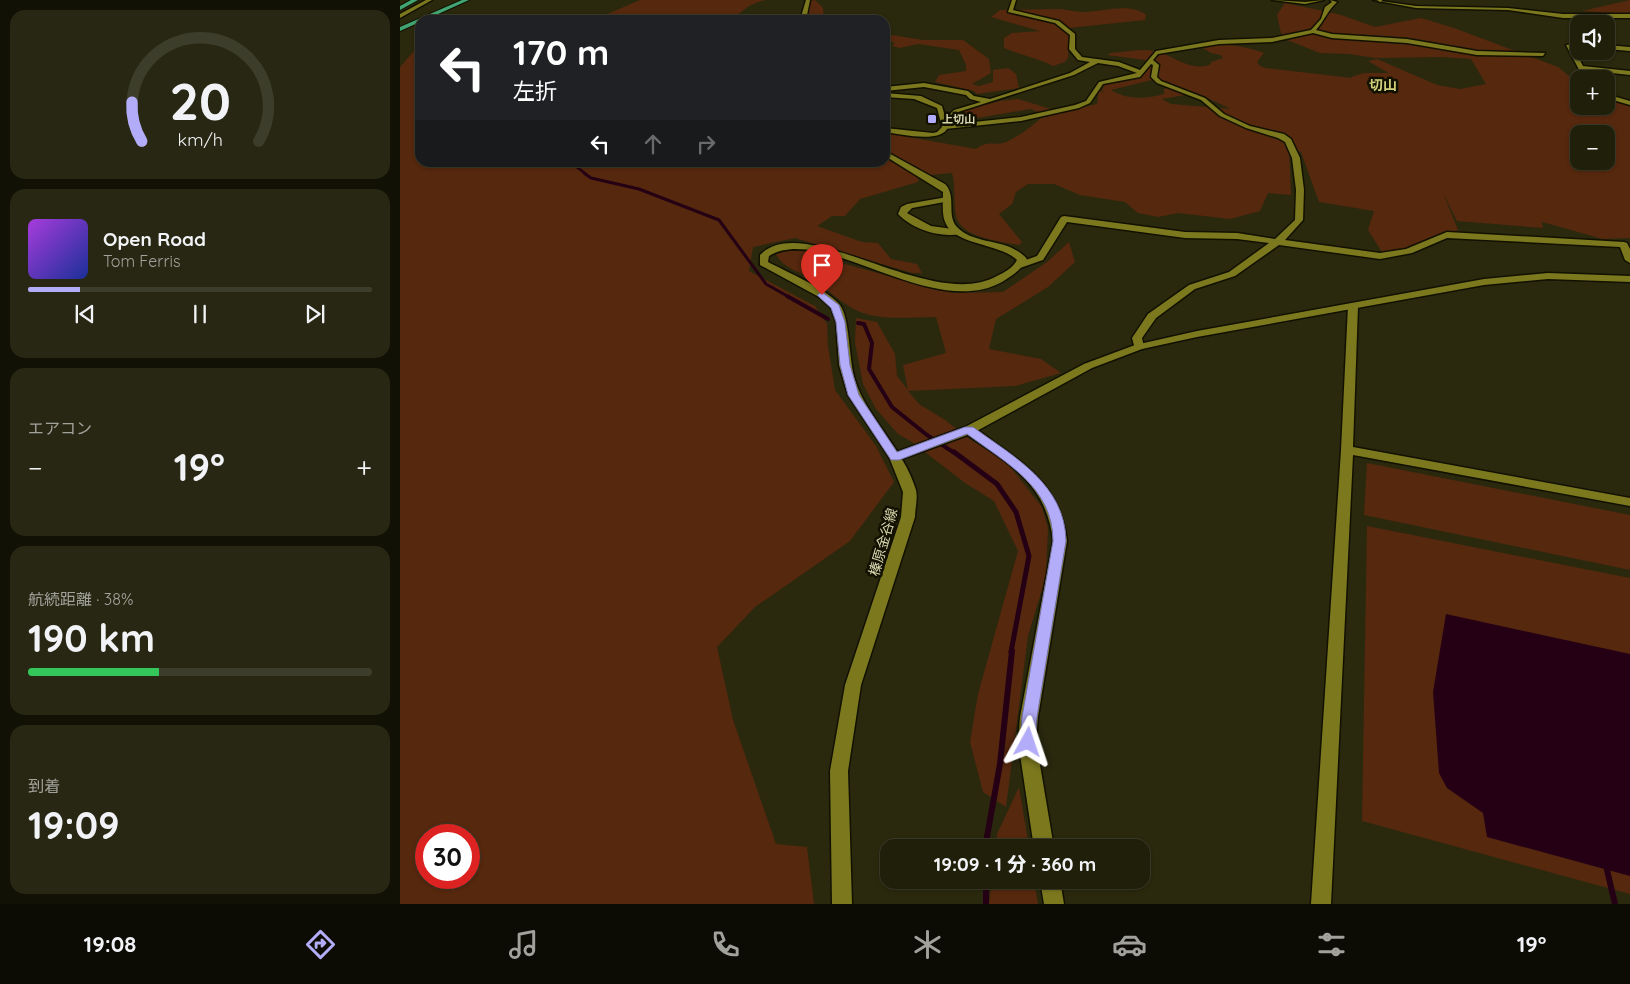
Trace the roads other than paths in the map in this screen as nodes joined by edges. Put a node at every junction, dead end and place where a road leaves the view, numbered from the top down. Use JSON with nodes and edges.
{"nodes":[{"id":1,"x":415,"y":0,"type":"edge"},
{"id":2,"x":430,"y":0,"type":"edge"},
{"id":3,"x":466,"y":0,"type":"edge"},
{"id":4,"x":808,"y":0,"type":"edge"},
{"id":5,"x":1014,"y":0,"type":"edge"},
{"id":6,"x":1274,"y":0,"type":"edge"},
{"id":7,"x":1322,"y":0,"type":"edge"},
{"id":8,"x":1332,"y":0,"type":"edge"},
{"id":9,"x":1375,"y":0,"type":"edge"},
{"id":10,"x":1380,"y":0,"type":"edge"},
{"id":11,"x":400,"y":8,"type":"edge"},
{"id":12,"x":432,"y":15,"type":"edge"},
{"id":13,"x":804,"y":15,"type":"edge"},
{"id":14,"x":400,"y":16,"type":"edge"},
{"id":15,"x":1630,"y":16,"type":"edge"},
{"id":16,"x":415,"y":22,"type":"edge"},
{"id":17,"x":400,"y":29,"type":"edge"},
{"id":18,"x":1313,"y":30,"type":"junction"},
{"id":19,"x":1615,"y":48,"type":"edge"},
{"id":20,"x":1630,"y":49,"type":"edge"},
{"id":21,"x":1543,"y":54,"type":"dead end"},
{"id":22,"x":1578,"y":60,"type":"edge"},
{"id":23,"x":1097,"y":61,"type":"junction"},
{"id":24,"x":1151,"y":61,"type":"junction"},
{"id":25,"x":1582,"y":68,"type":"joint"},
{"id":26,"x":1141,"y":72,"type":"junction"},
{"id":27,"x":1630,"y":72,"type":"edge"},
{"id":28,"x":890,"y":88,"type":"edge"},
{"id":29,"x":890,"y":95,"type":"edge"},
{"id":30,"x":1615,"y":99,"type":"edge"},
{"id":31,"x":990,"y":102,"type":"junction"},
{"id":32,"x":1630,"y":103,"type":"edge"},
{"id":33,"x":953,"y":126,"type":"junction"},
{"id":34,"x":944,"y":127,"type":"junction"},
{"id":35,"x":890,"y":131,"type":"edge"},
{"id":36,"x":890,"y":156,"type":"edge"},
{"id":37,"x":948,"y":199,"type":"junction"},
{"id":38,"x":958,"y":232,"type":"junction"},
{"id":39,"x":1278,"y":241,"type":"junction"},
{"id":40,"x":1627,"y":244,"type":"edge"},
{"id":41,"x":1630,"y":260,"type":"edge"},
{"id":42,"x":1020,"y":265,"type":"junction"},
{"id":43,"x":1630,"y":279,"type":"edge"},
{"id":44,"x":1353,"y":306,"type":"junction"},
{"id":45,"x":1139,"y":347,"type":"junction"},
{"id":46,"x":969,"y":430,"type":"junction"},
{"id":47,"x":1347,"y":450,"type":"junction"},
{"id":48,"x":895,"y":457,"type":"junction"},
{"id":49,"x":1630,"y":502,"type":"edge"},
{"id":50,"x":1043,"y":839,"type":"edge"},
{"id":51,"x":1052,"y":889,"type":"edge"},
{"id":52,"x":842,"y":904,"type":"edge"},
{"id":53,"x":1054,"y":904,"type":"edge"},
{"id":54,"x":1321,"y":904,"type":"edge"}],
"edges":[{"from":1,"to":11,"type":"highway"},
{"from":2,"to":14,"type":"street"},
{"from":3,"to":12,"type":"highway"},
{"from":4,"to":13,"type":"street"},
{"from":5,"to":23,"type":"street"},
{"from":6,"to":7,"type":"street"},
{"from":8,"to":18,"type":"street"},
{"from":9,"to":10,"type":"street"},
{"from":10,"to":15,"type":"street"},
{"from":16,"to":17,"type":"highway"},
{"from":18,"to":21,"type":"street"},
{"from":18,"to":24,"type":"street"},
{"from":19,"to":20,"type":"street"},
{"from":22,"to":25,"type":"street"},
{"from":23,"to":26,"type":"street"},
{"from":23,"to":31,"type":"street"},
{"from":24,"to":26,"type":"street"},
{"from":24,"to":39,"type":"street"},
{"from":25,"to":27,"type":"street"},
{"from":26,"to":33,"type":"street"},
{"from":28,"to":31,"type":"street"},
{"from":29,"to":34,"type":"street"},
{"from":30,"to":32,"type":"street"},
{"from":31,"to":33,"type":"street"},
{"from":33,"to":34,"type":"street"},
{"from":34,"to":35,"type":"street"},
{"from":36,"to":37,"type":"street"},
{"from":37,"to":38,"type":"street"},
{"from":37,"to":38,"type":"street"},
{"from":38,"to":42,"type":"street"},
{"from":39,"to":40,"type":"street"},
{"from":39,"to":42,"type":"street"},
{"from":39,"to":45,"type":"street"},
{"from":40,"to":41,"type":"street"},
{"from":42,"to":48,"type":"street","name":"榛原金谷線"},
{"from":43,"to":44,"type":"street"},
{"from":44,"to":45,"type":"street"},
{"from":44,"to":47,"type":"street"},
{"from":45,"to":46,"type":"street"},
{"from":46,"to":48,"type":"street"},
{"from":46,"to":50,"type":"street"},
{"from":47,"to":49,"type":"street"},
{"from":47,"to":54,"type":"street"},
{"from":48,"to":52,"type":"street","name":"榛原金谷線"},
{"from":51,"to":53,"type":"street"}]}
